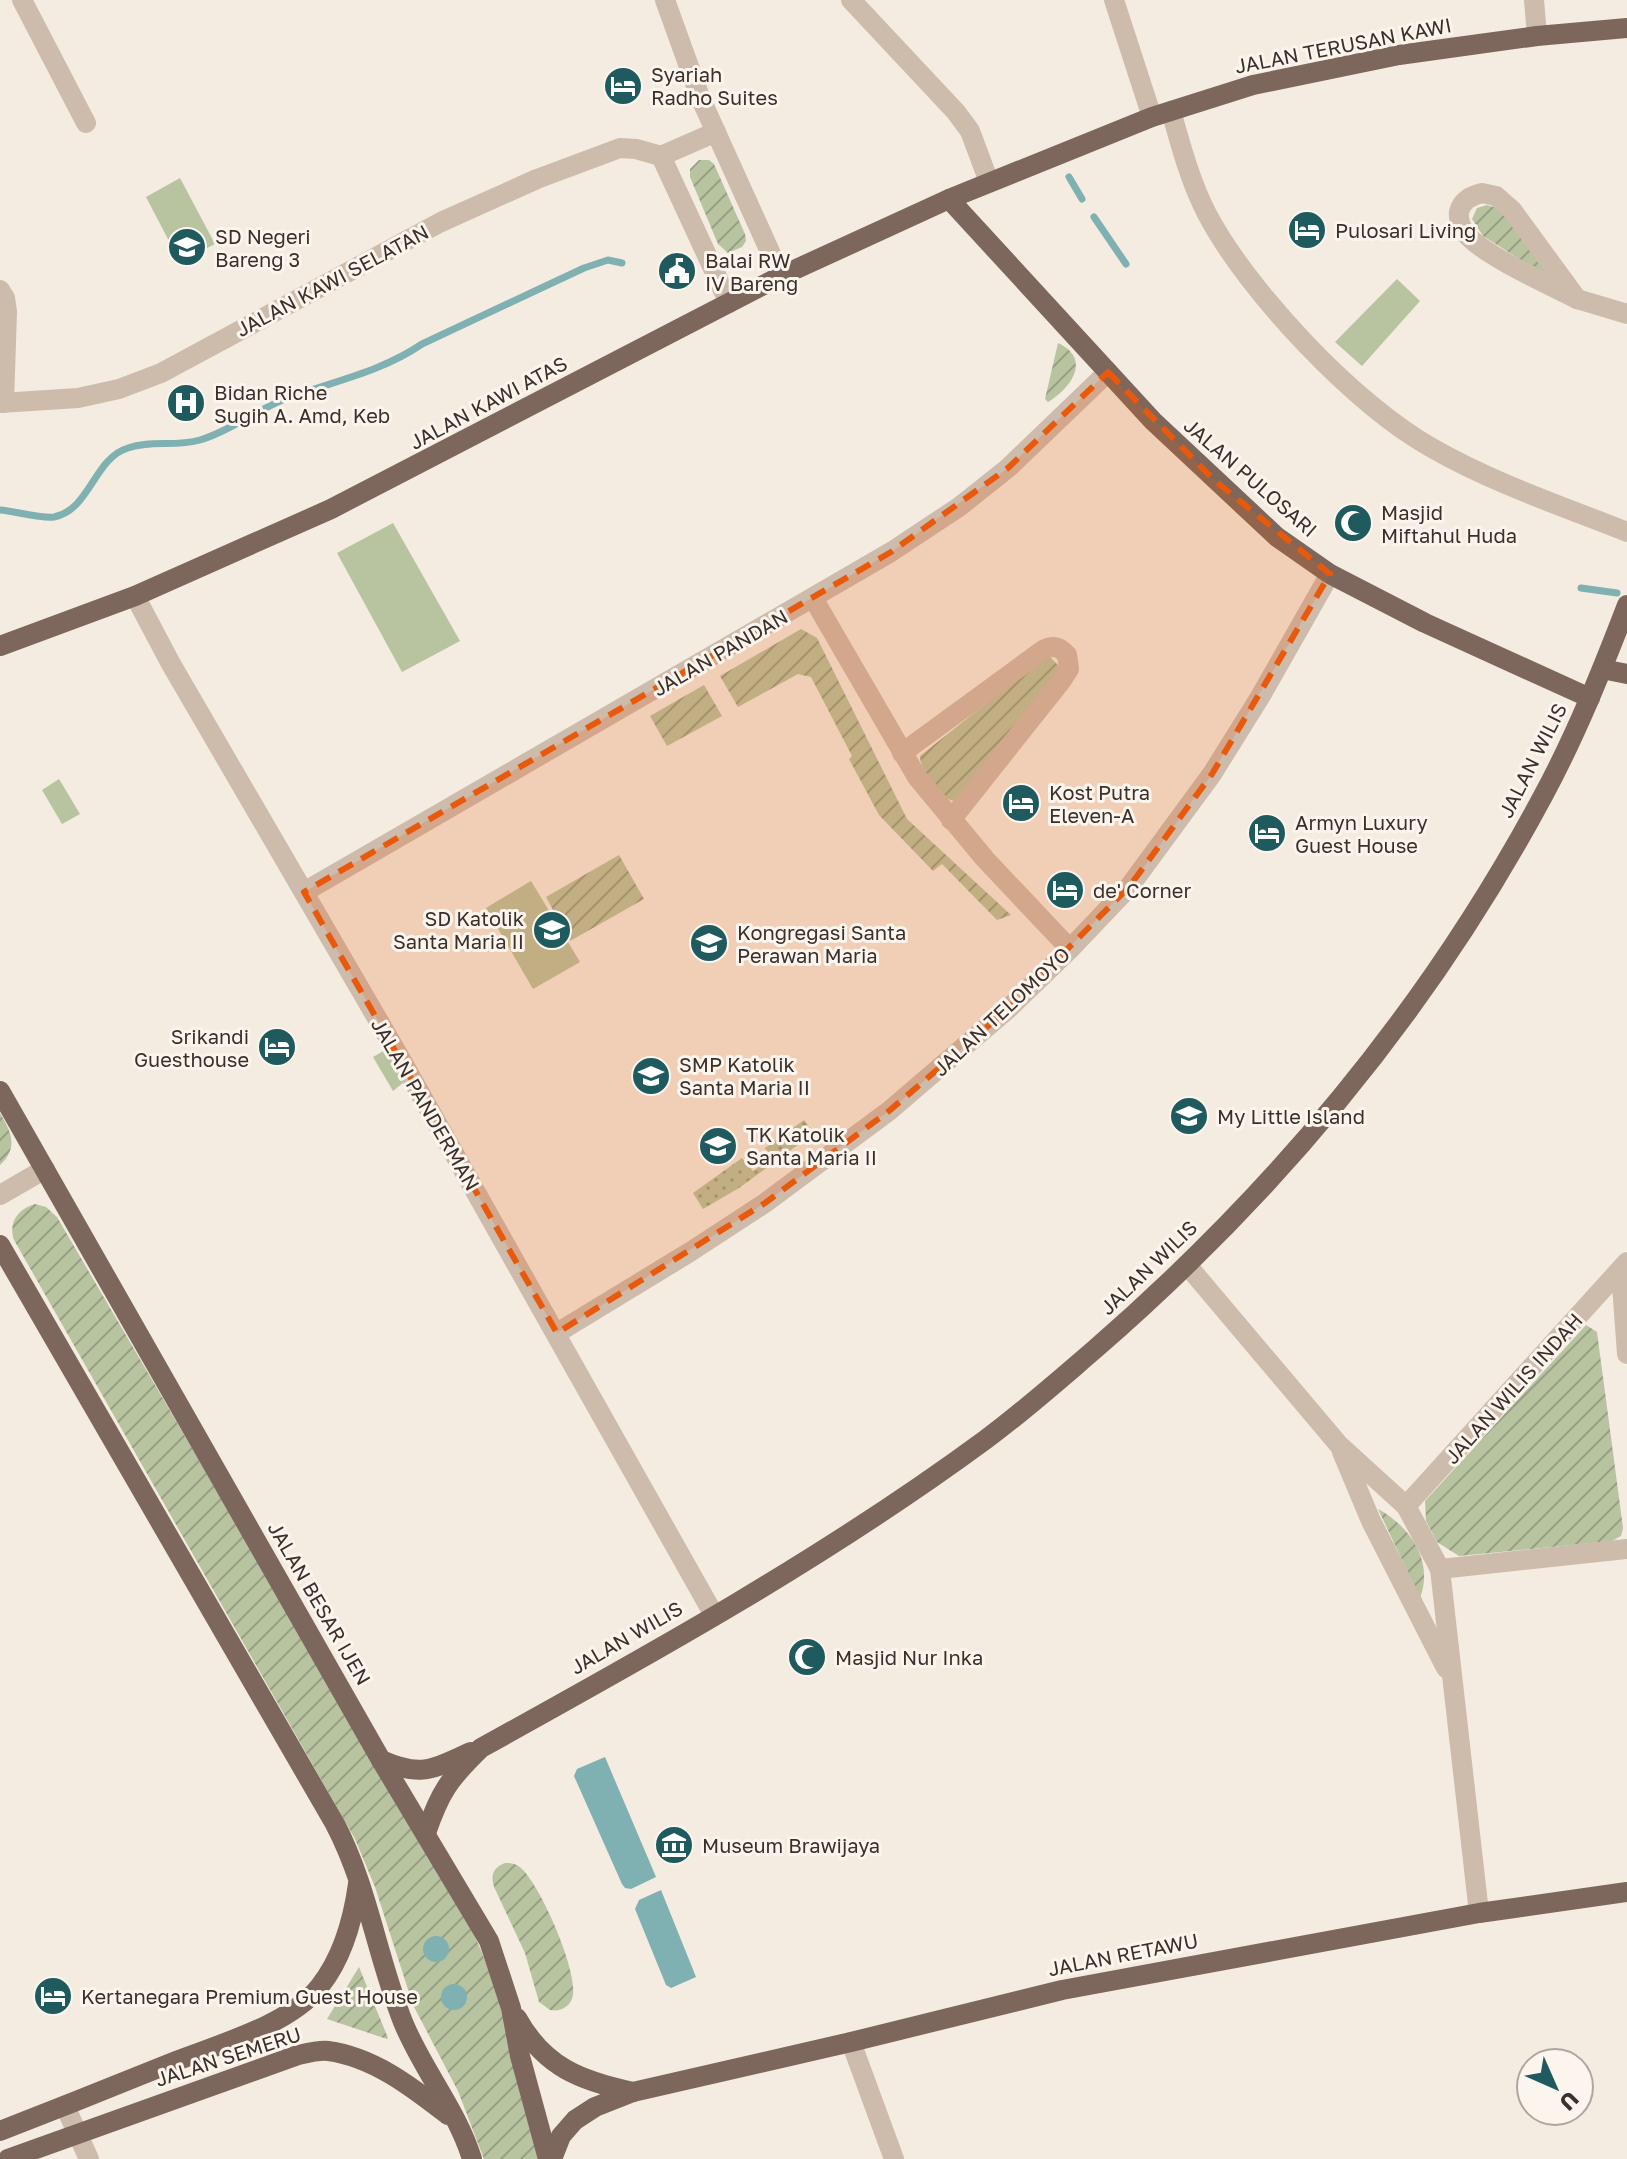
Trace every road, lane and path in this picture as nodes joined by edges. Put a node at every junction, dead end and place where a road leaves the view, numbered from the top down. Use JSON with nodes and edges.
{"nodes":[{"id":1,"x":22,"y":0,"type":"edge"},
{"id":2,"x":665,"y":0,"type":"edge"},
{"id":3,"x":851,"y":0,"type":"edge"},
{"id":4,"x":1114,"y":0,"type":"edge"},
{"id":5,"x":1534,"y":0,"type":"edge"},
{"id":6,"x":1627,"y":28,"type":"edge"},
{"id":7,"x":1537,"y":36,"type":"junction"},
{"id":8,"x":1161,"y":114,"type":"junction"},
{"id":9,"x":86,"y":123,"type":"dead end"},
{"id":10,"x":716,"y":132,"type":"junction"},
{"id":11,"x":661,"y":156,"type":"junction"},
{"id":12,"x":989,"y":182,"type":"junction"},
{"id":13,"x":949,"y":199,"type":"junction"},
{"id":14,"x":781,"y":276,"type":"junction"},
{"id":15,"x":0,"y":290,"type":"edge"},
{"id":16,"x":1577,"y":299,"type":"junction"},
{"id":17,"x":729,"y":303,"type":"junction"},
{"id":18,"x":1627,"y":314,"type":"edge"},
{"id":19,"x":1108,"y":372,"type":"junction"},
{"id":20,"x":2,"y":403,"type":"edge"},
{"id":21,"x":1627,"y":532,"type":"edge"},
{"id":22,"x":1330,"y":574,"type":"junction"},
{"id":23,"x":135,"y":596,"type":"junction"},
{"id":24,"x":813,"y":598,"type":"junction"},
{"id":25,"x":1627,"y":605,"type":"edge"},
{"id":26,"x":0,"y":646,"type":"edge"},
{"id":27,"x":1602,"y":669,"type":"junction"},
{"id":28,"x":1627,"y":674,"type":"edge"},
{"id":29,"x":1590,"y":698,"type":"junction"},
{"id":30,"x":902,"y":753,"type":"junction"},
{"id":31,"x":951,"y":820,"type":"junction"},
{"id":32,"x":304,"y":892,"type":"junction"},
{"id":33,"x":1070,"y":949,"type":"junction"},
{"id":34,"x":0,"y":1091,"type":"edge"},
{"id":35,"x":45,"y":1169,"type":"junction"},
{"id":36,"x":0,"y":1195,"type":"edge"},
{"id":37,"x":0,"y":1245,"type":"edge"},
{"id":38,"x":1187,"y":1265,"type":"junction"},
{"id":39,"x":1624,"y":1266,"type":"edge"},
{"id":40,"x":557,"y":1333,"type":"junction"},
{"id":41,"x":1627,"y":1354,"type":"edge"},
{"id":42,"x":1339,"y":1445,"type":"junction"},
{"id":43,"x":1406,"y":1506,"type":"junction"},
{"id":44,"x":1627,"y":1549,"type":"edge"},
{"id":45,"x":1440,"y":1569,"type":"junction"},
{"id":46,"x":714,"y":1615,"type":"junction"},
{"id":47,"x":1452,"y":1680,"type":"junction"},
{"id":48,"x":481,"y":1748,"type":"junction"},
{"id":49,"x":381,"y":1760,"type":"junction"},
{"id":50,"x":426,"y":1833,"type":"junction"},
{"id":51,"x":359,"y":1876,"type":"junction"},
{"id":52,"x":1627,"y":1892,"type":"edge"},
{"id":53,"x":1479,"y":1913,"type":"junction"},
{"id":54,"x":511,"y":2008,"type":"junction"},
{"id":55,"x":851,"y":2042,"type":"junction"},
{"id":56,"x":633,"y":2092,"type":"junction"},
{"id":57,"x":65,"y":2106,"type":"junction"},
{"id":58,"x":454,"y":2119,"type":"junction"},
{"id":59,"x":0,"y":2131,"type":"edge"},
{"id":60,"x":78,"y":2134,"type":"junction"},
{"id":61,"x":8,"y":2159,"type":"edge"},
{"id":62,"x":89,"y":2159,"type":"edge"},
{"id":63,"x":472,"y":2159,"type":"edge"},
{"id":64,"x":550,"y":2159,"type":"edge"},
{"id":65,"x":894,"y":2159,"type":"edge"}],
"edges":[{"from":1,"to":9,"type":"street"},
{"from":2,"to":10,"type":"street"},
{"from":3,"to":12,"type":"street"},
{"from":4,"to":8,"type":"street"},
{"from":5,"to":7,"type":"street"},
{"from":6,"to":7,"type":"main road","name":"JALAN TERUSAN KAWI"},
{"from":7,"to":8,"type":"main road","name":"JALAN TERUSAN KAWI"},
{"from":8,"to":12,"type":"main road","name":"JALAN TERUSAN KAWI"},
{"from":8,"to":21,"type":"street"},
{"from":10,"to":11,"type":"street"},
{"from":10,"to":14,"type":"street"},
{"from":11,"to":17,"type":"street"},
{"from":11,"to":20,"type":"street","name":"JALAN KAWI SELATAN"},
{"from":12,"to":13,"type":"main road","name":"JALAN KAWI ATAS"},
{"from":13,"to":14,"type":"main road","name":"JALAN KAWI ATAS"},
{"from":13,"to":19,"type":"main road","name":"JALAN PULOSARI"},
{"from":14,"to":17,"type":"main road","name":"JALAN KAWI ATAS"},
{"from":15,"to":20,"type":"street"},
{"from":16,"to":16,"type":"street"},
{"from":16,"to":18,"type":"street"},
{"from":17,"to":23,"type":"main road","name":"JALAN KAWI ATAS"},
{"from":19,"to":22,"type":"main road","name":"JALAN PULOSARI"},
{"from":19,"to":24,"type":"street","name":"JALAN PANDAN"},
{"from":22,"to":29,"type":"main road","name":"JALAN PULOSARI"},
{"from":22,"to":33,"type":"street","name":"JALAN TELOMOYO"},
{"from":23,"to":26,"type":"main road","name":"JALAN KAWI ATAS"},
{"from":23,"to":32,"type":"street","name":"JALAN PANDERMAN"},
{"from":24,"to":30,"type":"street"},
{"from":24,"to":32,"type":"street","name":"JALAN PANDAN"},
{"from":25,"to":27,"type":"main road","name":"JALAN WILIS"},
{"from":27,"to":28,"type":"main road"},
{"from":27,"to":29,"type":"main road","name":"JALAN WILIS"},
{"from":29,"to":38,"type":"main road","name":"JALAN WILIS"},
{"from":30,"to":31,"type":"street"},
{"from":30,"to":31,"type":"street"},
{"from":31,"to":33,"type":"street"},
{"from":32,"to":40,"type":"street","name":"JALAN PANDERMAN"},
{"from":33,"to":40,"type":"street","name":"JALAN TELOMOYO"},
{"from":34,"to":35,"type":"main road","name":"JALAN BESAR IJEN"},
{"from":35,"to":36,"type":"street"},
{"from":35,"to":49,"type":"main road","name":"JALAN BESAR IJEN"},
{"from":37,"to":51,"type":"main road"},
{"from":38,"to":42,"type":"street"},
{"from":38,"to":46,"type":"main road","name":"JALAN WILIS"},
{"from":39,"to":41,"type":"street","name":"JALAN WILIS INDAH"},
{"from":39,"to":43,"type":"street","name":"JALAN WILIS INDAH"},
{"from":40,"to":46,"type":"street","name":"JALAN PANDERMAN"},
{"from":42,"to":43,"type":"street"},
{"from":42,"to":47,"type":"street"},
{"from":43,"to":45,"type":"street"},
{"from":44,"to":45,"type":"street"},
{"from":45,"to":47,"type":"street"},
{"from":46,"to":48,"type":"main road","name":"JALAN WILIS"},
{"from":47,"to":53,"type":"street"},
{"from":48,"to":49,"type":"main road","name":"JALAN WILIS"},
{"from":48,"to":50,"type":"main road","name":"JALAN WILIS"},
{"from":49,"to":50,"type":"main road","name":"JALAN BESAR IJEN"},
{"from":50,"to":54,"type":"main road","name":"JALAN BESAR IJEN"},
{"from":51,"to":57,"type":"main road","name":"JALAN SEMERU"},
{"from":51,"to":58,"type":"main road"},
{"from":52,"to":53,"type":"main road","name":"JALAN RETAWU"},
{"from":53,"to":55,"type":"main road","name":"JALAN RETAWU"},
{"from":54,"to":56,"type":"main road","name":"JALAN RETAWU"},
{"from":54,"to":64,"type":"main road","name":"JALAN BESAR IJEN"},
{"from":55,"to":56,"type":"main road","name":"JALAN RETAWU"},
{"from":55,"to":65,"type":"street"},
{"from":56,"to":64,"type":"main road","name":"JALAN RETAWU"},
{"from":57,"to":59,"type":"main road","name":"JALAN SEMERU"},
{"from":57,"to":60,"type":"street"},
{"from":58,"to":60,"type":"main road","name":"JALAN SEMERU"},
{"from":58,"to":63,"type":"main road"},
{"from":60,"to":61,"type":"main road","name":"JALAN SEMERU"},
{"from":60,"to":62,"type":"street"}]}
